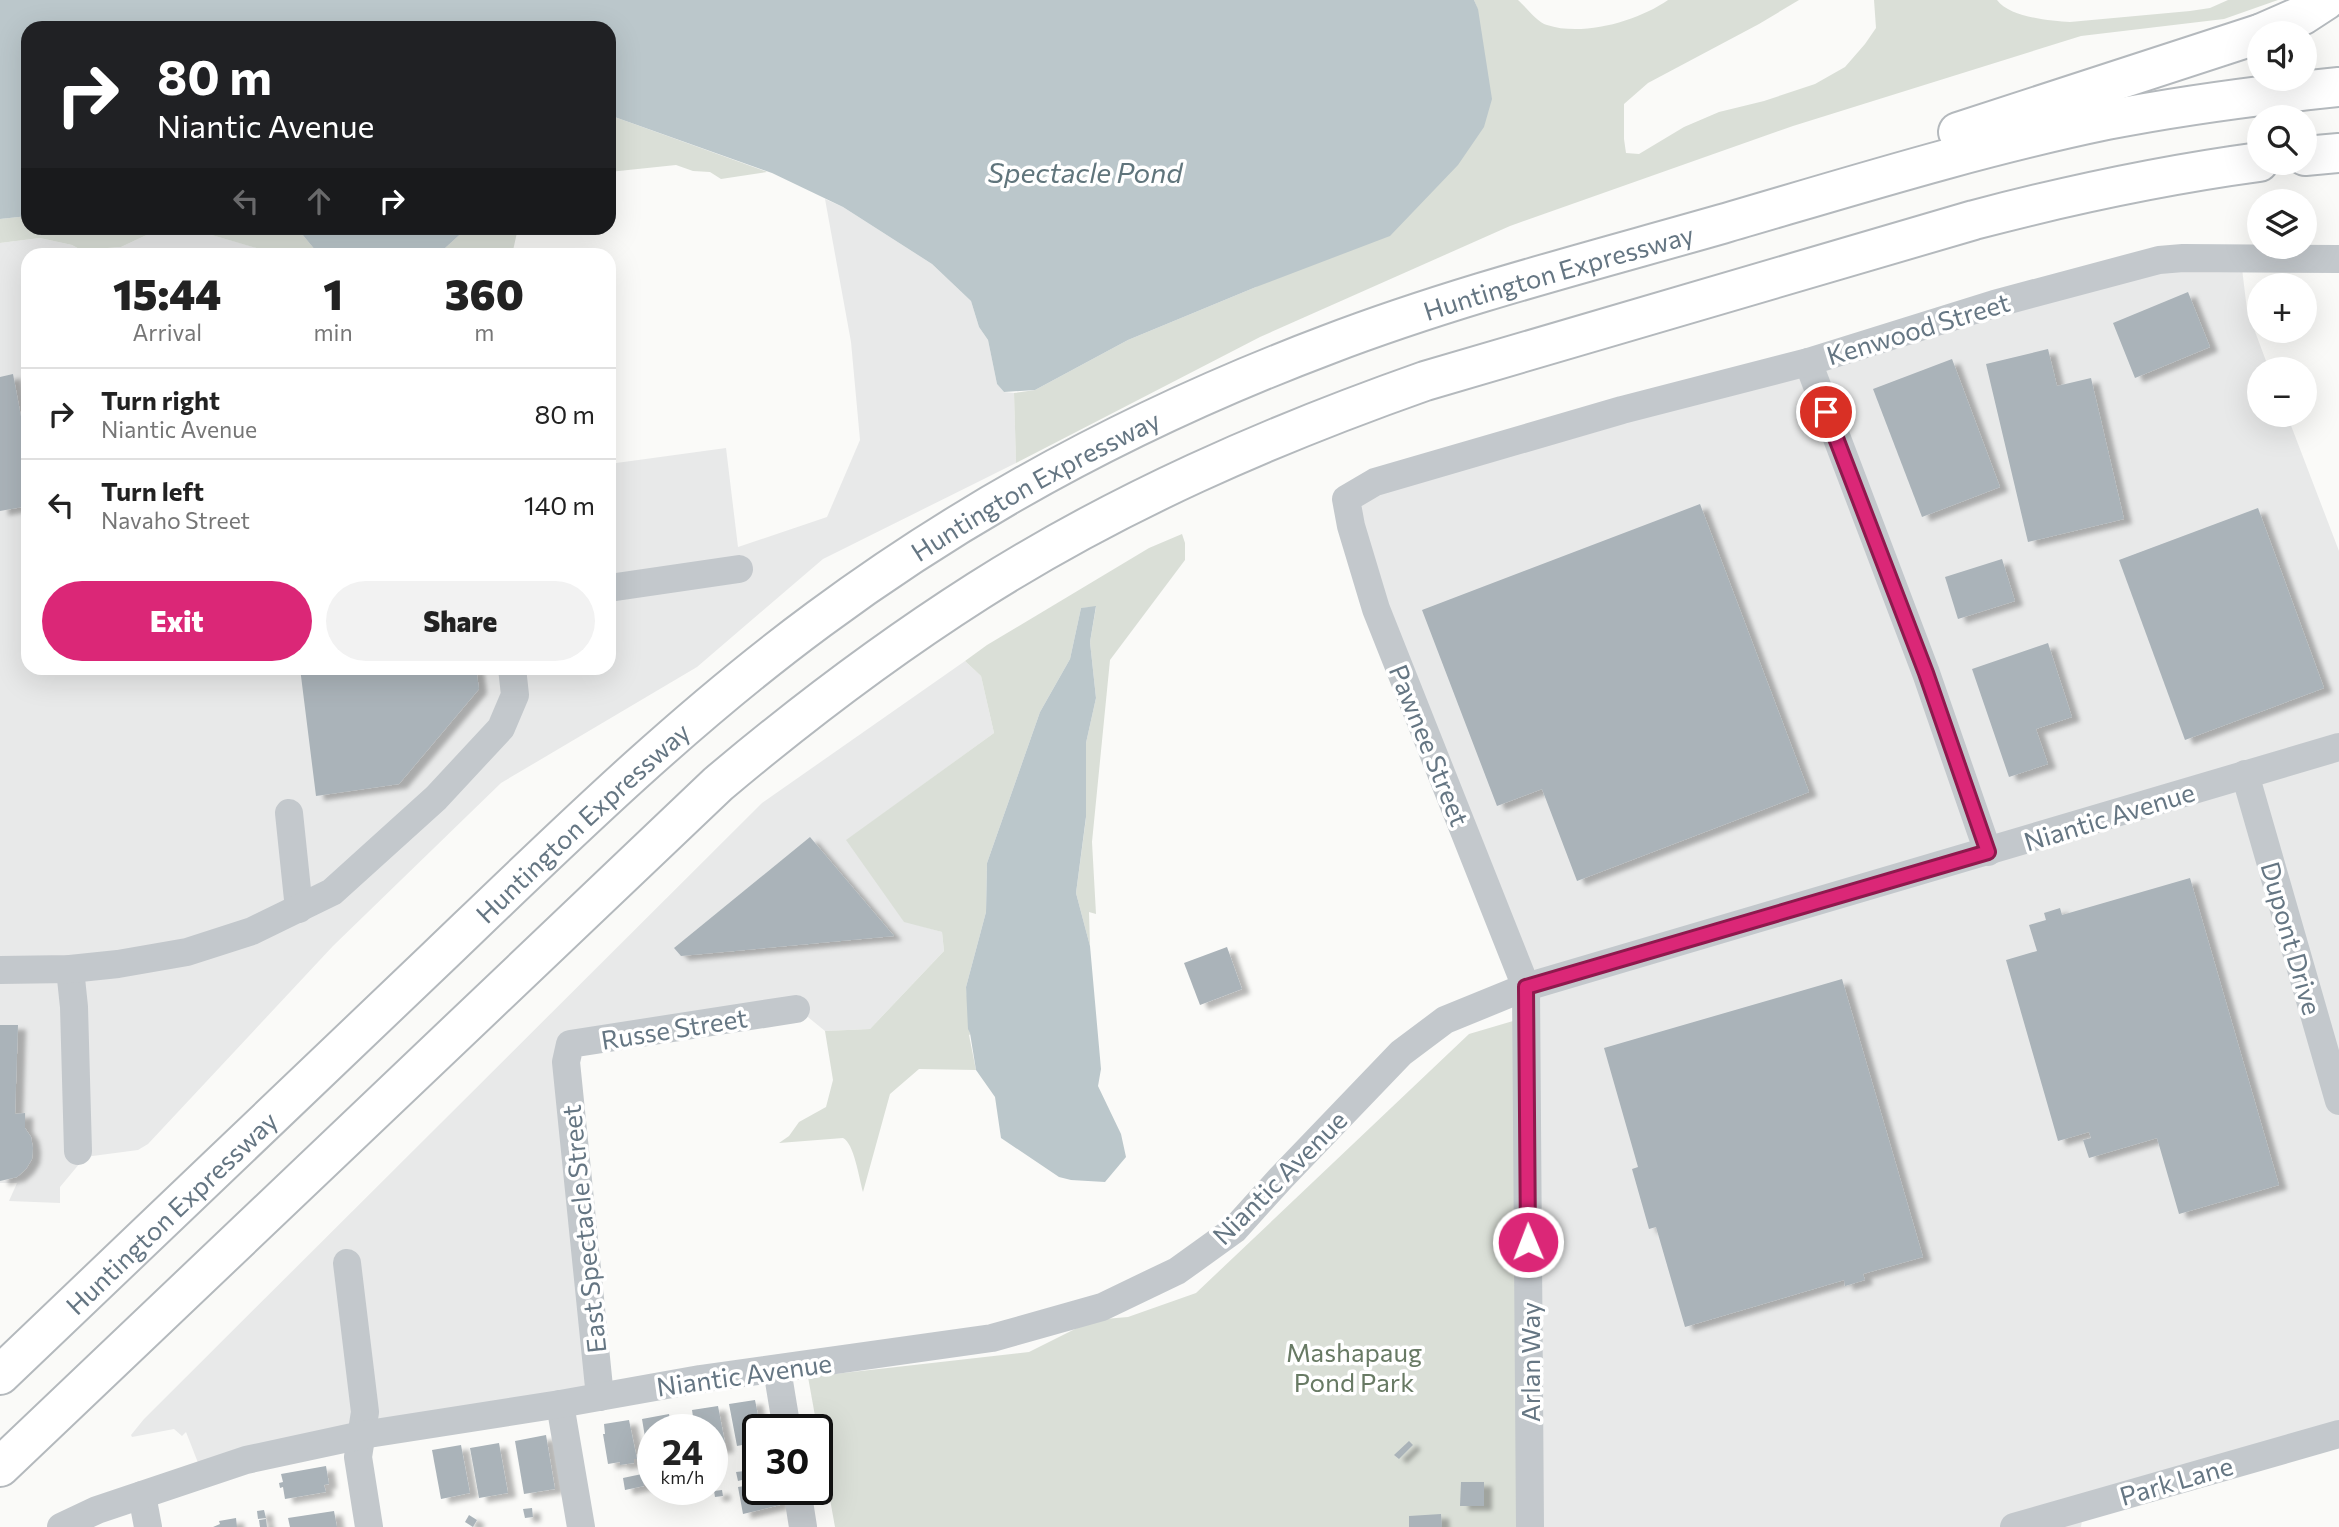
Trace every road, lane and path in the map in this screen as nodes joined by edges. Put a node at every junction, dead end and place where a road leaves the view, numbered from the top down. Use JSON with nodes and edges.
{"nodes":[{"id":1,"x":2322,"y":2,"type":"edge"},
{"id":2,"x":2286,"y":21,"type":"edge"},
{"id":3,"x":2247,"y":39,"type":"edge"},
{"id":4,"x":2339,"y":87,"type":"edge"},
{"id":5,"x":2339,"y":153,"type":"edge"},
{"id":6,"x":2317,"y":155,"type":"edge"},
{"id":7,"x":2247,"y":164,"type":"edge"},
{"id":8,"x":1685,"y":234,"type":"junction"},
{"id":9,"x":2339,"y":259,"type":"edge"},
{"id":10,"x":1808,"y":362,"type":"junction"},
{"id":11,"x":1346,"y":499,"type":"joint"},
{"id":12,"x":739,"y":569,"type":"dead end"},
{"id":13,"x":616,"y":587,"type":"edge"},
{"id":14,"x":513,"y":675,"type":"edge"},
{"id":15,"x":2339,"y":747,"type":"edge"},
{"id":16,"x":2245,"y":774,"type":"junction"},
{"id":17,"x":289,"y":813,"type":"dead end"},
{"id":18,"x":1988,"y":852,"type":"junction"},
{"id":19,"x":299,"y":909,"type":"junction"},
{"id":20,"x":69,"y":969,"type":"junction"},
{"id":21,"x":0,"y":970,"type":"edge"},
{"id":22,"x":1526,"y":987,"type":"junction"},
{"id":23,"x":796,"y":1009,"type":"dead end"},
{"id":24,"x":566,"y":1062,"type":"joint"},
{"id":25,"x":2339,"y":1101,"type":"edge"},
{"id":26,"x":78,"y":1151,"type":"dead end"},
{"id":27,"x":347,"y":1263,"type":"dead end"},
{"id":28,"x":777,"y":1368,"type":"junction"},
{"id":29,"x":0,"y":1375,"type":"edge"},
{"id":30,"x":600,"y":1397,"type":"junction"},
{"id":31,"x":560,"y":1404,"type":"junction"},
{"id":32,"x":784,"y":1414,"type":"edge"},
{"id":33,"x":2339,"y":1434,"type":"edge"},
{"id":34,"x":362,"y":1435,"type":"junction"},
{"id":35,"x":0,"y":1467,"type":"edge"},
{"id":36,"x":142,"y":1495,"type":"junction"},
{"id":37,"x":800,"y":1505,"type":"edge"},
{"id":38,"x":61,"y":1527,"type":"edge"},
{"id":39,"x":148,"y":1527,"type":"edge"},
{"id":40,"x":369,"y":1527,"type":"edge"},
{"id":41,"x":581,"y":1527,"type":"edge"},
{"id":42,"x":803,"y":1527,"type":"edge"},
{"id":43,"x":1530,"y":1527,"type":"edge"},
{"id":44,"x":2014,"y":1527,"type":"edge"}],
"edges":[{"from":1,"to":2,"type":"highway"},
{"from":3,"to":8,"type":"highway"},
{"from":4,"to":8,"type":"highway","name":"Huntington Expressway"},
{"from":5,"to":6,"type":"highway"},
{"from":7,"to":35,"type":"highway"},
{"from":8,"to":29,"type":"highway","name":"Huntington Expressway"},
{"from":9,"to":10,"type":"street","name":"Kenwood Street"},
{"from":10,"to":11,"type":"street","name":"Kenwood Street"},
{"from":10,"to":18,"type":"street"},
{"from":11,"to":22,"type":"street","name":"Pawnee Street"},
{"from":12,"to":13,"type":"street"},
{"from":14,"to":19,"type":"street"},
{"from":15,"to":16,"type":"street","name":"Niantic Avenue"},
{"from":16,"to":18,"type":"street","name":"Niantic Avenue"},
{"from":16,"to":25,"type":"street","name":"Dupont Drive"},
{"from":17,"to":19,"type":"street"},
{"from":18,"to":22,"type":"street","name":"Niantic Avenue"},
{"from":19,"to":20,"type":"street"},
{"from":20,"to":21,"type":"street"},
{"from":20,"to":26,"type":"street"},
{"from":22,"to":28,"type":"street","name":"Niantic Avenue"},
{"from":22,"to":43,"type":"street","name":"Arlan Way"},
{"from":23,"to":24,"type":"street","name":"Russe Street"},
{"from":24,"to":30,"type":"street","name":"East Spectacle Street"},
{"from":27,"to":34,"type":"street"},
{"from":28,"to":30,"type":"street","name":"Niantic Avenue"},
{"from":28,"to":32,"type":"street"},
{"from":30,"to":31,"type":"street","name":"Niantic Avenue"},
{"from":31,"to":34,"type":"street","name":"Niantic Avenue"},
{"from":31,"to":41,"type":"street"},
{"from":33,"to":44,"type":"street","name":"Park Lane"},
{"from":34,"to":36,"type":"street","name":"Niantic Avenue"},
{"from":34,"to":40,"type":"street"},
{"from":36,"to":38,"type":"street","name":"Niantic Avenue"},
{"from":36,"to":39,"type":"street"},
{"from":37,"to":42,"type":"street"}]}
